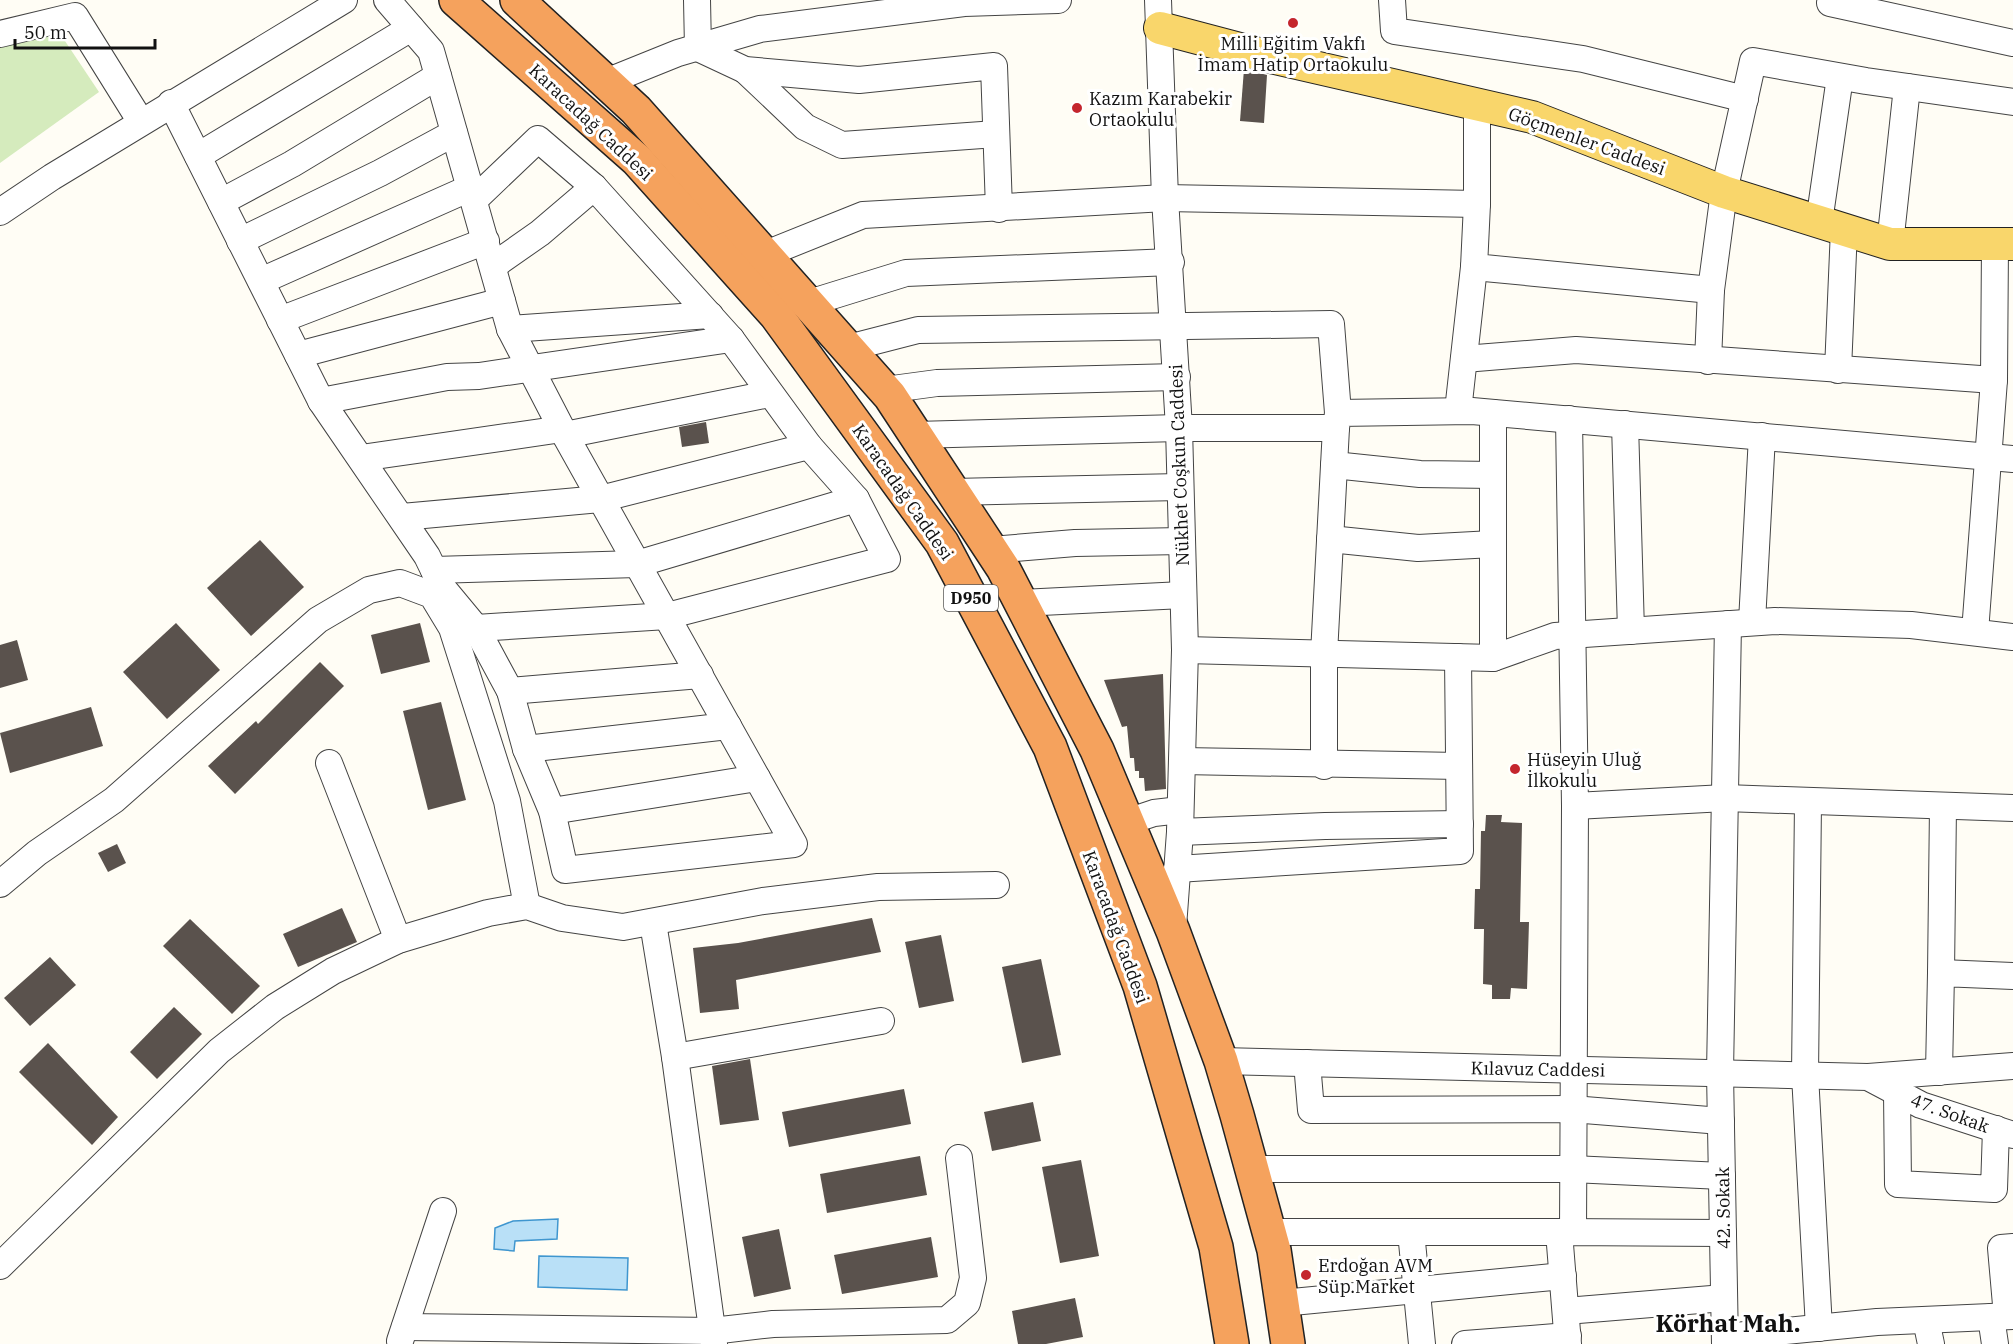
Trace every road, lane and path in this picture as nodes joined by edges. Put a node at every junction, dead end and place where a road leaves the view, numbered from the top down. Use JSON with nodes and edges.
{"nodes":[{"id":1,"x":344,"y":0,"type":"edge"},
{"id":2,"x":387,"y":0,"type":"edge"},
{"id":3,"x":456,"y":0,"type":"edge"},
{"id":4,"x":517,"y":0,"type":"edge"},
{"id":5,"x":697,"y":0,"type":"edge"},
{"id":6,"x":1058,"y":0,"type":"edge"},
{"id":7,"x":1392,"y":0,"type":"edge"},
{"id":8,"x":1824,"y":1,"type":"edge"},
{"id":9,"x":873,"y":7,"type":"edge"},
{"id":10,"x":78,"y":8,"type":"edge"},
{"id":11,"x":807,"y":11,"type":"edge"},
{"id":12,"x":1159,"y":14,"type":"edge"},
{"id":13,"x":411,"y":27,"type":"junction"},
{"id":14,"x":1,"y":30,"type":"edge"},
{"id":15,"x":2013,"y":43,"type":"edge"},
{"id":16,"x":698,"y":48,"type":"junction"},
{"id":17,"x":746,"y":70,"type":"junction"},
{"id":18,"x":438,"y":76,"type":"junction"},
{"id":19,"x":1840,"y":77,"type":"junction"},
{"id":20,"x":606,"y":82,"type":"junction"},
{"id":21,"x":1907,"y":87,"type":"junction"},
{"id":22,"x":1745,"y":99,"type":"junction"},
{"id":23,"x":2013,"y":102,"type":"edge"},
{"id":24,"x":171,"y":103,"type":"junction"},
{"id":25,"x":1477,"y":104,"type":"junction"},
{"id":26,"x":141,"y":122,"type":"junction"},
{"id":27,"x":454,"y":133,"type":"junction"},
{"id":28,"x":996,"y":134,"type":"junction"},
{"id":29,"x":198,"y":156,"type":"junction"},
{"id":30,"x":594,"y":187,"type":"junction"},
{"id":31,"x":1724,"y":192,"type":"junction"},
{"id":32,"x":472,"y":194,"type":"junction"},
{"id":33,"x":1165,"y":198,"type":"junction"},
{"id":34,"x":221,"y":202,"type":"junction"},
{"id":35,"x":1477,"y":204,"type":"junction"},
{"id":36,"x":999,"y":208,"type":"junction"},
{"id":37,"x":0,"y":212,"type":"edge"},
{"id":38,"x":1832,"y":226,"type":"junction"},
{"id":39,"x":240,"y":241,"type":"junction"},
{"id":40,"x":486,"y":241,"type":"junction"},
{"id":41,"x":1890,"y":244,"type":"junction"},
{"id":42,"x":2004,"y":244,"type":"edge"},
{"id":43,"x":766,"y":254,"type":"junction"},
{"id":44,"x":1171,"y":262,"type":"junction"},
{"id":45,"x":493,"y":266,"type":"junction"},
{"id":46,"x":1474,"y":267,"type":"junction"},
{"id":47,"x":261,"y":281,"type":"junction"},
{"id":48,"x":1711,"y":290,"type":"junction"},
{"id":49,"x":502,"y":301,"type":"junction"},
{"id":50,"x":809,"y":303,"type":"junction"},
{"id":51,"x":710,"y":315,"type":"junction"},
{"id":52,"x":280,"y":320,"type":"junction"},
{"id":53,"x":1173,"y":325,"type":"junction"},
{"id":54,"x":510,"y":329,"type":"junction"},
{"id":55,"x":731,"y":339,"type":"junction"},
{"id":56,"x":848,"y":348,"type":"junction"},
{"id":57,"x":298,"y":355,"type":"junction"},
{"id":58,"x":1464,"y":359,"type":"junction"},
{"id":59,"x":1708,"y":361,"type":"junction"},
{"id":60,"x":530,"y":367,"type":"junction"},
{"id":61,"x":1838,"y":370,"type":"junction"},
{"id":62,"x":1177,"y":377,"type":"junction"},
{"id":63,"x":1994,"y":380,"type":"junction"},
{"id":64,"x":885,"y":390,"type":"junction"},
{"id":65,"x":769,"y":394,"type":"junction"},
{"id":66,"x":321,"y":401,"type":"junction"},
{"id":67,"x":1458,"y":411,"type":"junction"},
{"id":68,"x":1493,"y":413,"type":"junction"},
{"id":69,"x":1337,"y":420,"type":"junction"},
{"id":70,"x":1569,"y":420,"type":"junction"},
{"id":71,"x":1625,"y":424,"type":"junction"},
{"id":72,"x":1179,"y":428,"type":"junction"},
{"id":73,"x":563,"y":432,"type":"junction"},
{"id":74,"x":915,"y":435,"type":"junction"},
{"id":75,"x":1762,"y":436,"type":"junction"},
{"id":76,"x":809,"y":446,"type":"junction"},
{"id":77,"x":361,"y":458,"type":"junction"},
{"id":78,"x":2001,"y":458,"type":"edge"},
{"id":79,"x":1334,"y":465,"type":"junction"},
{"id":80,"x":1493,"y":475,"type":"junction"},
{"id":81,"x":1180,"y":487,"type":"junction"},
{"id":82,"x":953,"y":492,"type":"junction"},
{"id":83,"x":600,"y":499,"type":"junction"},
{"id":84,"x":856,"y":499,"type":"junction"},
{"id":85,"x":402,"y":517,"type":"junction"},
{"id":86,"x":1330,"y":539,"type":"junction"},
{"id":87,"x":1182,"y":541,"type":"junction"},
{"id":88,"x":1493,"y":544,"type":"junction"},
{"id":89,"x":991,"y":550,"type":"junction"},
{"id":90,"x":637,"y":564,"type":"junction"},
{"id":91,"x":434,"y":570,"type":"junction"},
{"id":92,"x":1184,"y":595,"type":"junction"},
{"id":93,"x":1021,"y":603,"type":"junction"},
{"id":94,"x":666,"y":616,"type":"junction"},
{"id":95,"x":1740,"y":623,"type":"junction"},
{"id":96,"x":476,"y":628,"type":"junction"},
{"id":97,"x":1630,"y":631,"type":"junction"},
{"id":98,"x":1975,"y":632,"type":"junction"},
{"id":99,"x":1573,"y":635,"type":"junction"},
{"id":100,"x":2013,"y":637,"type":"edge"},
{"id":101,"x":1185,"y":650,"type":"junction"},
{"id":102,"x":1324,"y":654,"type":"junction"},
{"id":103,"x":1458,"y":657,"type":"junction"},
{"id":104,"x":1493,"y":658,"type":"junction"},
{"id":105,"x":700,"y":675,"type":"junction"},
{"id":106,"x":510,"y":691,"type":"junction"},
{"id":107,"x":728,"y":726,"type":"junction"},
{"id":108,"x":526,"y":749,"type":"junction"},
{"id":109,"x":1182,"y":761,"type":"junction"},
{"id":110,"x":329,"y":763,"type":"dead end"},
{"id":111,"x":1324,"y":766,"type":"junction"},
{"id":112,"x":1459,"y":766,"type":"junction"},
{"id":113,"x":757,"y":778,"type":"junction"},
{"id":114,"x":1725,"y":798,"type":"junction"},
{"id":115,"x":1808,"y":802,"type":"junction"},
{"id":116,"x":1575,"y":806,"type":"junction"},
{"id":117,"x":1943,"y":806,"type":"junction"},
{"id":118,"x":2013,"y":807,"type":"edge"},
{"id":119,"x":552,"y":811,"type":"junction"},
{"id":120,"x":1180,"y":821,"type":"junction"},
{"id":121,"x":1128,"y":822,"type":"junction"},
{"id":122,"x":1460,"y":825,"type":"junction"},
{"id":123,"x":1177,"y":869,"type":"junction"},
{"id":124,"x":0,"y":884,"type":"edge"},
{"id":125,"x":996,"y":885,"type":"dead end"},
{"id":126,"x":527,"y":906,"type":"junction"},
{"id":127,"x":653,"y":923,"type":"junction"},
{"id":128,"x":1173,"y":931,"type":"junction"},
{"id":129,"x":398,"y":940,"type":"junction"},
{"id":130,"x":1941,"y":973,"type":"junction"},
{"id":131,"x":2013,"y":976,"type":"edge"},
{"id":132,"x":881,"y":1021,"type":"dead end"},
{"id":133,"x":675,"y":1057,"type":"junction"},
{"id":134,"x":1221,"y":1061,"type":"junction"},
{"id":135,"x":1307,"y":1064,"type":"junction"},
{"id":136,"x":2013,"y":1066,"type":"edge"},
{"id":137,"x":1572,"y":1070,"type":"junction"},
{"id":138,"x":1939,"y":1072,"type":"junction"},
{"id":139,"x":1720,"y":1073,"type":"junction"},
{"id":140,"x":1805,"y":1075,"type":"junction"},
{"id":141,"x":1861,"y":1076,"type":"junction"},
{"id":142,"x":1897,"y":1092,"type":"junction"},
{"id":143,"x":1572,"y":1109,"type":"junction"},
{"id":144,"x":1721,"y":1121,"type":"junction"},
{"id":145,"x":2005,"y":1132,"type":"edge"},
{"id":146,"x":959,"y":1158,"type":"dead end"},
{"id":147,"x":1252,"y":1169,"type":"junction"},
{"id":148,"x":1572,"y":1169,"type":"junction"},
{"id":149,"x":1722,"y":1176,"type":"junction"},
{"id":150,"x":443,"y":1211,"type":"dead end"},
{"id":151,"x":1410,"y":1232,"type":"junction"},
{"id":152,"x":1566,"y":1232,"type":"junction"},
{"id":153,"x":1269,"y":1233,"type":"junction"},
{"id":154,"x":1723,"y":1233,"type":"junction"},
{"id":155,"x":2013,"y":1246,"type":"edge"},
{"id":156,"x":0,"y":1266,"type":"edge"},
{"id":157,"x":1563,"y":1276,"type":"junction"},
{"id":158,"x":1417,"y":1289,"type":"junction"},
{"id":159,"x":1724,"y":1298,"type":"junction"},
{"id":160,"x":1282,"y":1303,"type":"junction"},
{"id":161,"x":2003,"y":1316,"type":"edge"},
{"id":162,"x":1819,"y":1328,"type":"junction"},
{"id":163,"x":1567,"y":1330,"type":"edge"},
{"id":164,"x":1928,"y":1332,"type":"edge"},
{"id":165,"x":1870,"y":1334,"type":"edge"},
{"id":166,"x":402,"y":1336,"type":"edge"},
{"id":167,"x":713,"y":1338,"type":"edge"},
{"id":168,"x":1725,"y":1340,"type":"edge"},
{"id":169,"x":1232,"y":1344,"type":"edge"},
{"id":170,"x":1288,"y":1344,"type":"edge"},
{"id":171,"x":1422,"y":1344,"type":"edge"},
{"id":172,"x":1465,"y":1344,"type":"edge"},
{"id":173,"x":1995,"y":1344,"type":"edge"}],
"edges":[{"from":1,"to":24,"type":"street"},
{"from":2,"to":13,"type":"street"},
{"from":3,"to":169,"type":"highway","name":"Karacadağ Caddesi","number":"D950"},
{"from":4,"to":20,"type":"highway","name":"Karacadağ Caddesi","number":"D950"},
{"from":5,"to":16,"type":"street"},
{"from":6,"to":9,"type":"street"},
{"from":7,"to":22,"type":"street"},
{"from":8,"to":15,"type":"street"},
{"from":9,"to":11,"type":"street"},
{"from":10,"to":14,"type":"street"},
{"from":10,"to":26,"type":"street"},
{"from":11,"to":16,"type":"street"},
{"from":12,"to":25,"type":"main road","name":"Göçmenler Caddesi"},
{"from":12,"to":33,"type":"street","name":"Nükhet Coşkun Caddesi"},
{"from":13,"to":18,"type":"street"},
{"from":13,"to":29,"type":"street"},
{"from":16,"to":17,"type":"street"},
{"from":16,"to":20,"type":"street"},
{"from":17,"to":28,"type":"street"},
{"from":17,"to":28,"type":"street"},
{"from":18,"to":27,"type":"street"},
{"from":18,"to":34,"type":"street"},
{"from":19,"to":21,"type":"street"},
{"from":19,"to":22,"type":"street"},
{"from":19,"to":38,"type":"street"},
{"from":20,"to":43,"type":"highway","name":"Karacadağ Caddesi","number":"D950"},
{"from":21,"to":23,"type":"street"},
{"from":21,"to":41,"type":"street"},
{"from":22,"to":31,"type":"street"},
{"from":24,"to":26,"type":"street"},
{"from":24,"to":29,"type":"street"},
{"from":25,"to":31,"type":"main road","name":"Göçmenler Caddesi"},
{"from":25,"to":35,"type":"street"},
{"from":26,"to":37,"type":"street"},
{"from":27,"to":32,"type":"street"},
{"from":27,"to":39,"type":"street"},
{"from":28,"to":36,"type":"street"},
{"from":29,"to":34,"type":"street"},
{"from":30,"to":32,"type":"street"},
{"from":30,"to":45,"type":"street"},
{"from":30,"to":51,"type":"street"},
{"from":31,"to":38,"type":"main road","name":"Göçmenler Caddesi"},
{"from":31,"to":48,"type":"street"},
{"from":32,"to":40,"type":"street"},
{"from":32,"to":47,"type":"street"},
{"from":33,"to":35,"type":"street"},
{"from":33,"to":36,"type":"street"},
{"from":33,"to":44,"type":"street","name":"Nükhet Coşkun Caddesi"},
{"from":34,"to":39,"type":"street"},
{"from":35,"to":46,"type":"street"},
{"from":36,"to":43,"type":"street"},
{"from":38,"to":41,"type":"main road","name":"Göçmenler Caddesi"},
{"from":38,"to":61,"type":"street"},
{"from":39,"to":47,"type":"street"},
{"from":40,"to":45,"type":"street"},
{"from":40,"to":52,"type":"street"},
{"from":41,"to":42,"type":"main road","name":"Göçmenler Caddesi"},
{"from":42,"to":63,"type":"street"},
{"from":43,"to":50,"type":"highway","name":"Karacadağ Caddesi","number":"D950"},
{"from":44,"to":50,"type":"street"},
{"from":44,"to":53,"type":"street","name":"Nükhet Coşkun Caddesi"},
{"from":45,"to":49,"type":"street"},
{"from":46,"to":48,"type":"street"},
{"from":46,"to":58,"type":"street"},
{"from":47,"to":52,"type":"street"},
{"from":48,"to":59,"type":"street"},
{"from":49,"to":54,"type":"street"},
{"from":49,"to":57,"type":"street"},
{"from":50,"to":56,"type":"highway","name":"Karacadağ Caddesi","number":"D950"},
{"from":51,"to":54,"type":"street"},
{"from":51,"to":55,"type":"street"},
{"from":52,"to":57,"type":"street"},
{"from":53,"to":56,"type":"street"},
{"from":53,"to":62,"type":"street","name":"Nükhet Coşkun Caddesi"},
{"from":53,"to":69,"type":"street"},
{"from":54,"to":60,"type":"street"},
{"from":55,"to":60,"type":"street"},
{"from":55,"to":65,"type":"street"},
{"from":56,"to":64,"type":"highway","name":"Karacadağ Caddesi","number":"D950"},
{"from":57,"to":66,"type":"street"},
{"from":58,"to":59,"type":"street"},
{"from":58,"to":67,"type":"street"},
{"from":59,"to":61,"type":"street"},
{"from":60,"to":66,"type":"street"},
{"from":60,"to":73,"type":"street"},
{"from":61,"to":63,"type":"street"},
{"from":62,"to":64,"type":"street"},
{"from":62,"to":72,"type":"street","name":"Nükhet Coşkun Caddesi"},
{"from":63,"to":78,"type":"street"},
{"from":64,"to":74,"type":"highway","name":"Karacadağ Caddesi","number":"D950"},
{"from":65,"to":73,"type":"street"},
{"from":65,"to":76,"type":"street"},
{"from":66,"to":77,"type":"street"},
{"from":67,"to":68,"type":"street"},
{"from":67,"to":69,"type":"street"},
{"from":68,"to":70,"type":"street"},
{"from":68,"to":80,"type":"street"},
{"from":69,"to":72,"type":"street"},
{"from":69,"to":79,"type":"street"},
{"from":70,"to":71,"type":"street"},
{"from":70,"to":99,"type":"street"},
{"from":71,"to":75,"type":"street"},
{"from":71,"to":97,"type":"street"},
{"from":72,"to":74,"type":"street"},
{"from":72,"to":81,"type":"street","name":"Nükhet Coşkun Caddesi"},
{"from":73,"to":77,"type":"street"},
{"from":73,"to":83,"type":"street"},
{"from":74,"to":82,"type":"highway","name":"Karacadağ Caddesi","number":"D950"},
{"from":75,"to":78,"type":"street"},
{"from":75,"to":95,"type":"street","name":"42. Sokak"},
{"from":76,"to":83,"type":"street"},
{"from":76,"to":84,"type":"street"},
{"from":77,"to":85,"type":"street"},
{"from":78,"to":98,"type":"street"},
{"from":79,"to":80,"type":"street"},
{"from":79,"to":86,"type":"street"},
{"from":80,"to":88,"type":"street"},
{"from":81,"to":82,"type":"street"},
{"from":81,"to":87,"type":"street","name":"Nükhet Coşkun Caddesi"},
{"from":82,"to":89,"type":"highway","name":"Karacadağ Caddesi","number":"D950"},
{"from":83,"to":85,"type":"street"},
{"from":83,"to":90,"type":"street"},
{"from":84,"to":90,"type":"street"},
{"from":84,"to":94,"type":"street"},
{"from":85,"to":91,"type":"street"},
{"from":86,"to":88,"type":"street"},
{"from":86,"to":102,"type":"street"},
{"from":87,"to":89,"type":"street"},
{"from":87,"to":92,"type":"street","name":"Nükhet Coşkun Caddesi"},
{"from":88,"to":104,"type":"street"},
{"from":89,"to":93,"type":"highway","name":"Karacadağ Caddesi","number":"D950"},
{"from":90,"to":91,"type":"street"},
{"from":90,"to":94,"type":"street"},
{"from":91,"to":96,"type":"street"},
{"from":92,"to":93,"type":"street"},
{"from":92,"to":101,"type":"street","name":"Nükhet Coşkun Caddesi"},
{"from":93,"to":121,"type":"highway","name":"Karacadağ Caddesi","number":"D950"},
{"from":94,"to":96,"type":"street"},
{"from":94,"to":105,"type":"street"},
{"from":95,"to":97,"type":"street"},
{"from":95,"to":98,"type":"street"},
{"from":95,"to":114,"type":"street","name":"42. Sokak"},
{"from":96,"to":106,"type":"street"},
{"from":97,"to":99,"type":"street"},
{"from":98,"to":100,"type":"street"},
{"from":99,"to":104,"type":"street"},
{"from":99,"to":116,"type":"street"},
{"from":101,"to":102,"type":"street"},
{"from":101,"to":109,"type":"street","name":"Nükhet Coşkun Caddesi"},
{"from":102,"to":103,"type":"street"},
{"from":102,"to":111,"type":"street"},
{"from":103,"to":104,"type":"street"},
{"from":103,"to":112,"type":"street"},
{"from":105,"to":106,"type":"street"},
{"from":105,"to":107,"type":"street"},
{"from":106,"to":108,"type":"street"},
{"from":107,"to":108,"type":"street"},
{"from":107,"to":113,"type":"street"},
{"from":108,"to":119,"type":"street"},
{"from":109,"to":111,"type":"street"},
{"from":109,"to":120,"type":"street","name":"Nükhet Coşkun Caddesi"},
{"from":110,"to":129,"type":"street"},
{"from":111,"to":112,"type":"street"},
{"from":112,"to":122,"type":"street"},
{"from":113,"to":119,"type":"street"},
{"from":113,"to":119,"type":"street"},
{"from":114,"to":115,"type":"street"},
{"from":114,"to":116,"type":"street"},
{"from":114,"to":139,"type":"street","name":"42. Sokak"},
{"from":115,"to":117,"type":"street"},
{"from":115,"to":140,"type":"street"},
{"from":116,"to":137,"type":"street"},
{"from":117,"to":118,"type":"street"},
{"from":117,"to":130,"type":"street"},
{"from":120,"to":121,"type":"street"},
{"from":120,"to":122,"type":"street"},
{"from":120,"to":123,"type":"street","name":"Nükhet Coşkun Caddesi"},
{"from":121,"to":128,"type":"highway","name":"Karacadağ Caddesi","number":"D950"},
{"from":122,"to":123,"type":"street"},
{"from":123,"to":128,"type":"street","name":"Nükhet Coşkun Caddesi"},
{"from":124,"to":126,"type":"street"},
{"from":125,"to":127,"type":"street"},
{"from":126,"to":127,"type":"street"},
{"from":126,"to":129,"type":"street"},
{"from":127,"to":133,"type":"street"},
{"from":128,"to":134,"type":"highway","name":"Karacadağ Caddesi","number":"D950"},
{"from":129,"to":156,"type":"street"},
{"from":130,"to":131,"type":"street"},
{"from":130,"to":138,"type":"street"},
{"from":132,"to":133,"type":"street"},
{"from":133,"to":167,"type":"street"},
{"from":134,"to":135,"type":"street","name":"Kılavuz Caddesi"},
{"from":134,"to":147,"type":"highway","name":"Karacadağ Caddesi","number":"D950"},
{"from":135,"to":137,"type":"street","name":"Kılavuz Caddesi"},
{"from":135,"to":143,"type":"street"},
{"from":136,"to":138,"type":"street","name":"Kılavuz Caddesi"},
{"from":137,"to":139,"type":"street","name":"Kılavuz Caddesi"},
{"from":137,"to":143,"type":"street"},
{"from":138,"to":141,"type":"street","name":"Kılavuz Caddesi"},
{"from":139,"to":140,"type":"street","name":"Kılavuz Caddesi"},
{"from":139,"to":144,"type":"street","name":"42. Sokak"},
{"from":140,"to":141,"type":"street","name":"Kılavuz Caddesi"},
{"from":140,"to":162,"type":"street"},
{"from":141,"to":142,"type":"street","name":"47. Sokak"},
{"from":142,"to":145,"type":"street","name":"47. Sokak"},
{"from":142,"to":145,"type":"street"},
{"from":143,"to":144,"type":"street"},
{"from":143,"to":148,"type":"street"},
{"from":144,"to":149,"type":"street","name":"42. Sokak"},
{"from":146,"to":167,"type":"street"},
{"from":147,"to":148,"type":"street"},
{"from":147,"to":153,"type":"highway","name":"Karacadağ Caddesi","number":"D950"},
{"from":148,"to":149,"type":"street"},
{"from":148,"to":152,"type":"street"},
{"from":149,"to":154,"type":"street","name":"42. Sokak"},
{"from":150,"to":166,"type":"street"},
{"from":151,"to":152,"type":"street"},
{"from":151,"to":153,"type":"street"},
{"from":151,"to":158,"type":"street"},
{"from":152,"to":154,"type":"street"},
{"from":152,"to":157,"type":"street"},
{"from":153,"to":160,"type":"highway","name":"Karacadağ Caddesi","number":"D950"},
{"from":154,"to":159,"type":"street","name":"42. Sokak"},
{"from":155,"to":161,"type":"street"},
{"from":157,"to":158,"type":"street"},
{"from":157,"to":163,"type":"street"},
{"from":158,"to":160,"type":"street"},
{"from":158,"to":171,"type":"street"},
{"from":159,"to":163,"type":"street"},
{"from":159,"to":168,"type":"street","name":"42. Sokak"},
{"from":160,"to":170,"type":"highway","name":"Karacadağ Caddesi","number":"D950"},
{"from":161,"to":164,"type":"street"},
{"from":161,"to":173,"type":"street"},
{"from":162,"to":165,"type":"street"},
{"from":162,"to":168,"type":"street"},
{"from":163,"to":172,"type":"street"},
{"from":164,"to":165,"type":"street"},
{"from":166,"to":167,"type":"street"}]}
